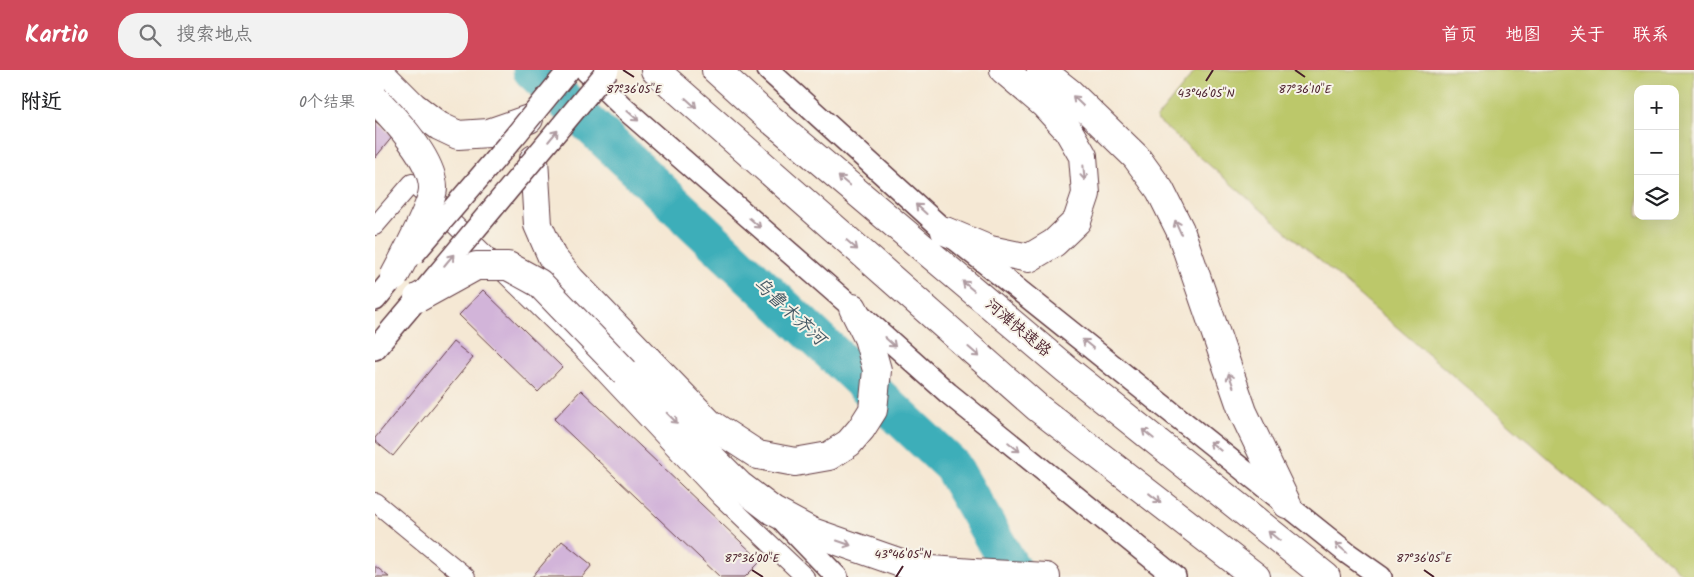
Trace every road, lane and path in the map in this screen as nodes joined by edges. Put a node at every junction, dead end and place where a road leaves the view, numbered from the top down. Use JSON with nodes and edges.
{"nodes":[{"id":1,"x":377,"y":70,"type":"edge"},
{"id":2,"x":569,"y":70,"type":"edge"},
{"id":3,"x":585,"y":70,"type":"edge"},
{"id":4,"x":608,"y":70,"type":"edge"},
{"id":5,"x":655,"y":70,"type":"edge"},
{"id":6,"x":716,"y":70,"type":"edge"},
{"id":7,"x":768,"y":70,"type":"edge"},
{"id":8,"x":1004,"y":70,"type":"edge"},
{"id":9,"x":1036,"y":81,"type":"edge"},
{"id":10,"x":375,"y":99,"type":"edge"},
{"id":11,"x":529,"y":120,"type":"junction"},
{"id":12,"x":534,"y":159,"type":"junction"},
{"id":13,"x":375,"y":226,"type":"edge"},
{"id":14,"x":945,"y":231,"type":"junction"},
{"id":15,"x":394,"y":277,"type":"junction"},
{"id":16,"x":418,"y":298,"type":"junction"},
{"id":17,"x":375,"y":300,"type":"edge"},
{"id":18,"x":853,"y":308,"type":"junction"},
{"id":19,"x":375,"y":348,"type":"edge"},
{"id":20,"x":636,"y":365,"type":"junction"},
{"id":21,"x":375,"y":502,"type":"edge"},
{"id":22,"x":1287,"y":504,"type":"junction"},
{"id":23,"x":773,"y":511,"type":"junction"},
{"id":24,"x":1040,"y":576,"type":"edge"},
{"id":25,"x":466,"y":577,"type":"edge"},
{"id":26,"x":805,"y":577,"type":"edge"},
{"id":27,"x":837,"y":577,"type":"edge"},
{"id":28,"x":1046,"y":577,"type":"edge"},
{"id":29,"x":1175,"y":577,"type":"edge"},
{"id":30,"x":1256,"y":577,"type":"edge"},
{"id":31,"x":1326,"y":577,"type":"edge"},
{"id":32,"x":1381,"y":577,"type":"edge"}],
"edges":[{"from":1,"to":11,"type":"highway"},
{"from":2,"to":11,"type":"street","bridge":true},
{"from":3,"to":18,"type":"street","one_way":true},
{"from":12,"to":4,"type":"street","one_way":true,"bridge":true},
{"from":5,"to":30,"type":"highway","one_way":true},
{"from":31,"to":6,"type":"highway","name":"河滩快速路","one_way":true},
{"from":14,"to":7,"type":"street","one_way":true},
{"from":8,"to":9,"type":"highway"},
{"from":9,"to":14,"type":"highway","one_way":true},
{"from":22,"to":9,"type":"highway","one_way":true},
{"from":10,"to":15,"type":"highway","bridge":true},
{"from":11,"to":15,"type":"street","bridge":true},
{"from":16,"to":12,"type":"street","one_way":true,"bridge":true},
{"from":12,"to":20,"type":"highway"},
{"from":13,"to":26,"type":"street"},
{"from":22,"to":14,"type":"street","one_way":true},
{"from":15,"to":17,"type":"street"},
{"from":16,"to":19,"type":"street"},
{"from":16,"to":20,"type":"highway","bridge":true},
{"from":18,"to":20,"type":"highway"},
{"from":18,"to":29,"type":"street","one_way":true},
{"from":20,"to":23,"type":"highway","one_way":true},
{"from":21,"to":25,"type":"street"},
{"from":32,"to":22,"type":"street","one_way":true},
{"from":23,"to":24,"type":"highway","one_way":true},
{"from":23,"to":27,"type":"street"},
{"from":24,"to":28,"type":"highway"}]}
